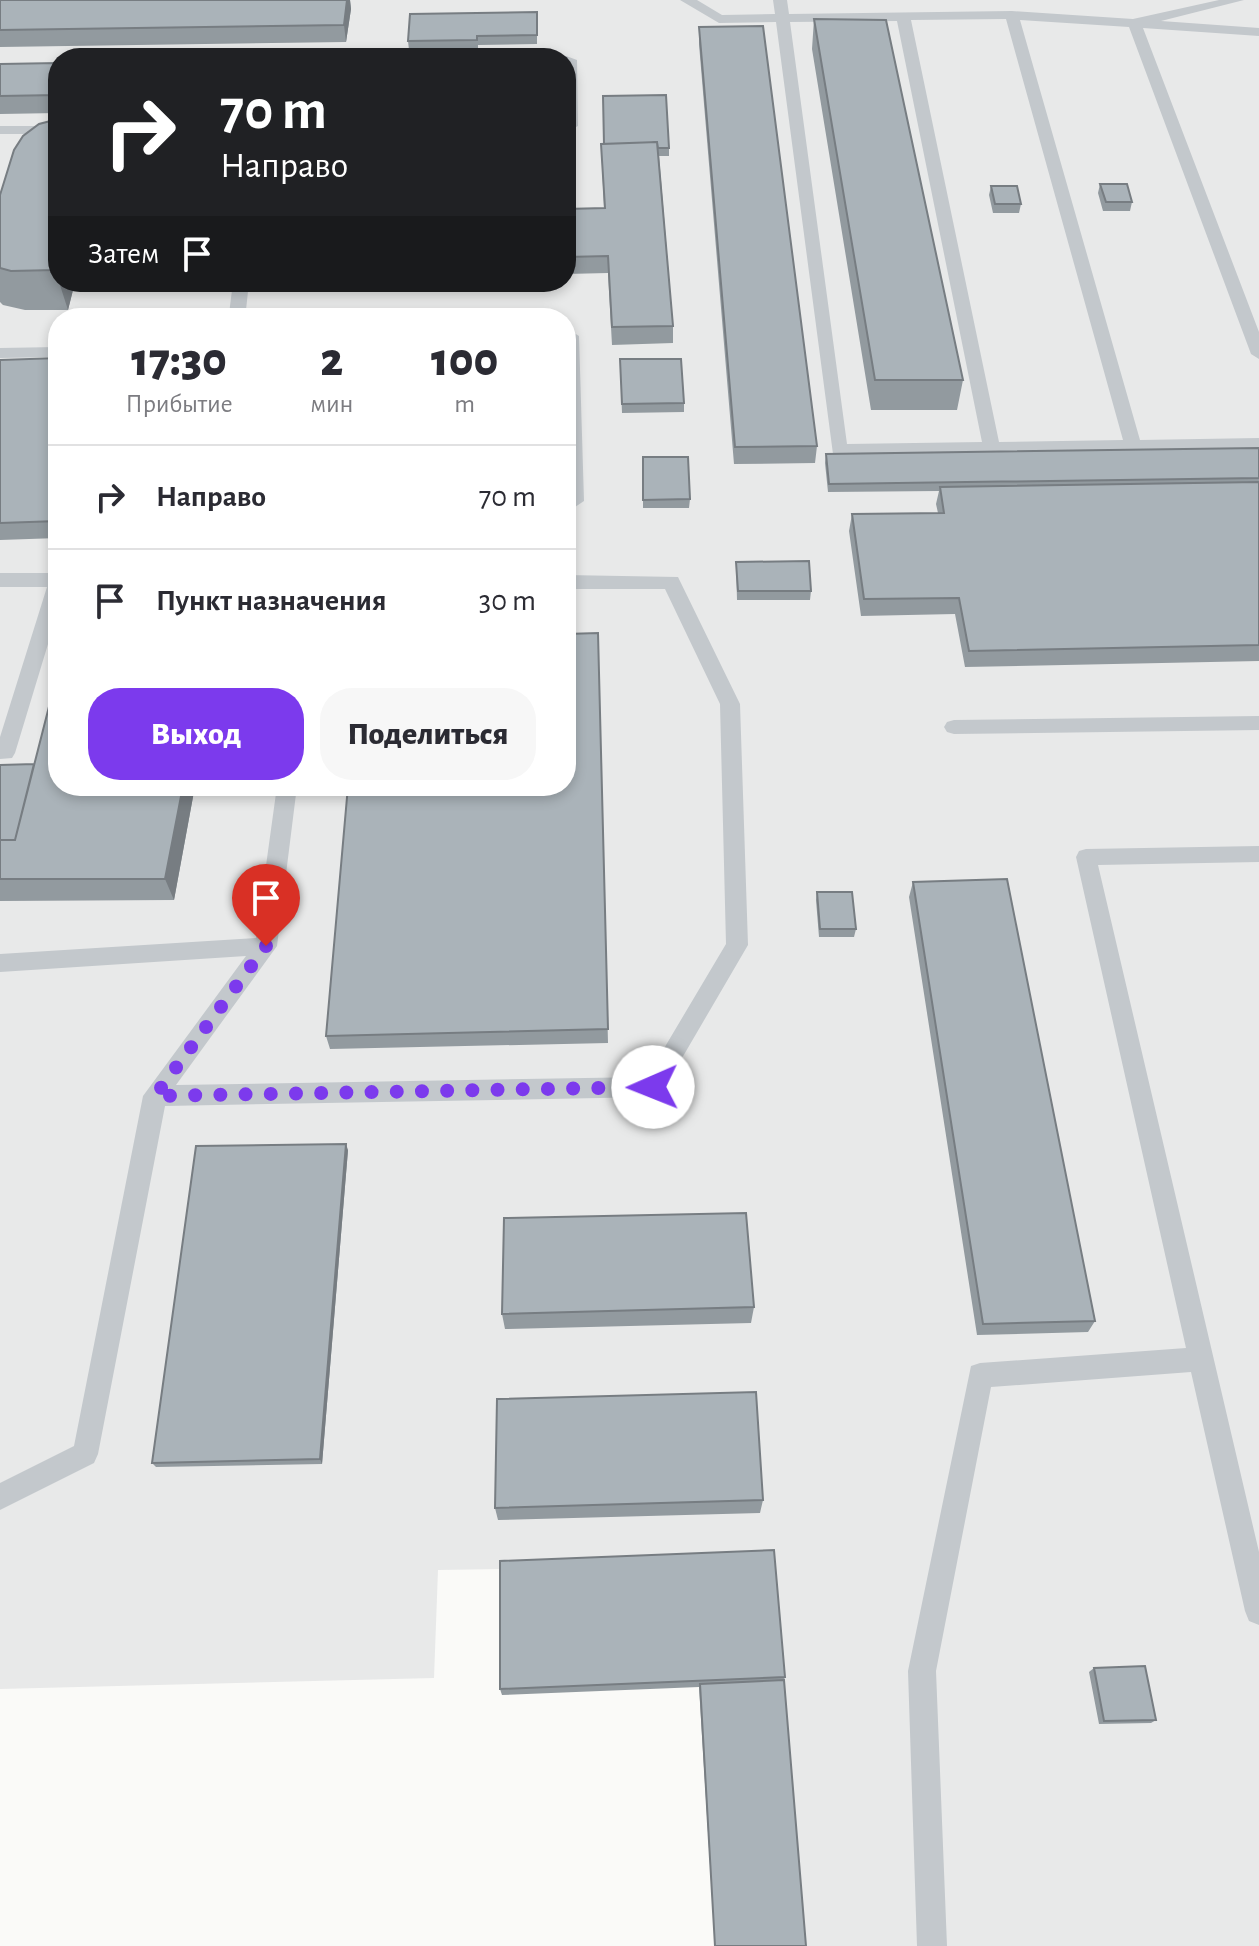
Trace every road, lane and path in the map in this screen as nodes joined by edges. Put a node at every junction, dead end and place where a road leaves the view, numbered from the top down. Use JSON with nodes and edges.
{"nodes":[{"id":1,"x":687,"y":0,"type":"edge"},
{"id":2,"x":1237,"y":0,"type":"edge"},
{"id":3,"x":781,"y":9,"type":"edge"},
{"id":4,"x":1012,"y":15,"type":"junction"},
{"id":5,"x":903,"y":16,"type":"junction"},
{"id":6,"x":1134,"y":23,"type":"junction"},
{"id":7,"x":1259,"y":32,"type":"edge"},
{"id":8,"x":0,"y":130,"type":"edge"},
{"id":9,"x":48,"y":130,"type":"edge"},
{"id":10,"x":48,"y":352,"type":"edge"},
{"id":11,"x":0,"y":353,"type":"edge"},
{"id":12,"x":1259,"y":354,"type":"edge"},
{"id":13,"x":1259,"y":444,"type":"edge"},
{"id":14,"x":1133,"y":446,"type":"junction"},
{"id":15,"x":992,"y":448,"type":"junction"},
{"id":16,"x":0,"y":580,"type":"edge"},
{"id":17,"x":48,"y":580,"type":"edge"},
{"id":18,"x":576,"y":582,"type":"edge"},
{"id":19,"x":48,"y":613,"type":"edge"},
{"id":20,"x":1259,"y":723,"type":"edge"},
{"id":21,"x":954,"y":727,"type":"dead end"},
{"id":22,"x":5,"y":753,"type":"dead end"},
{"id":23,"x":286,"y":796,"type":"edge"},
{"id":24,"x":1259,"y":854,"type":"edge"},
{"id":25,"x":266,"y":946,"type":"junction"},
{"id":26,"x":0,"y":963,"type":"edge"},
{"id":27,"x":155,"y":1096,"type":"junction"},
{"id":28,"x":1201,"y":1359,"type":"junction"},
{"id":29,"x":0,"y":1497,"type":"edge"},
{"id":30,"x":1259,"y":1611,"type":"edge"},
{"id":31,"x":932,"y":1946,"type":"edge"}],
"edges":[{"from":1,"to":3,"type":"lane"},
{"from":2,"to":6,"type":"lane"},
{"from":3,"to":5,"type":"lane"},
{"from":3,"to":15,"type":"lane"},
{"from":4,"to":5,"type":"lane"},
{"from":4,"to":6,"type":"lane"},
{"from":4,"to":14,"type":"lane"},
{"from":5,"to":15,"type":"lane"},
{"from":6,"to":7,"type":"lane"},
{"from":6,"to":12,"type":"lane"},
{"from":8,"to":9,"type":"lane"},
{"from":10,"to":11,"type":"lane"},
{"from":13,"to":14,"type":"lane"},
{"from":14,"to":15,"type":"lane"},
{"from":16,"to":17,"type":"lane"},
{"from":18,"to":27,"type":"lane"},
{"from":19,"to":22,"type":"lane"},
{"from":20,"to":21,"type":"lane"},
{"from":23,"to":25,"type":"lane"},
{"from":24,"to":28,"type":"lane"},
{"from":25,"to":26,"type":"lane"},
{"from":25,"to":27,"type":"lane"},
{"from":27,"to":29,"type":"lane"},
{"from":28,"to":30,"type":"lane"},
{"from":28,"to":31,"type":"lane"}]}
